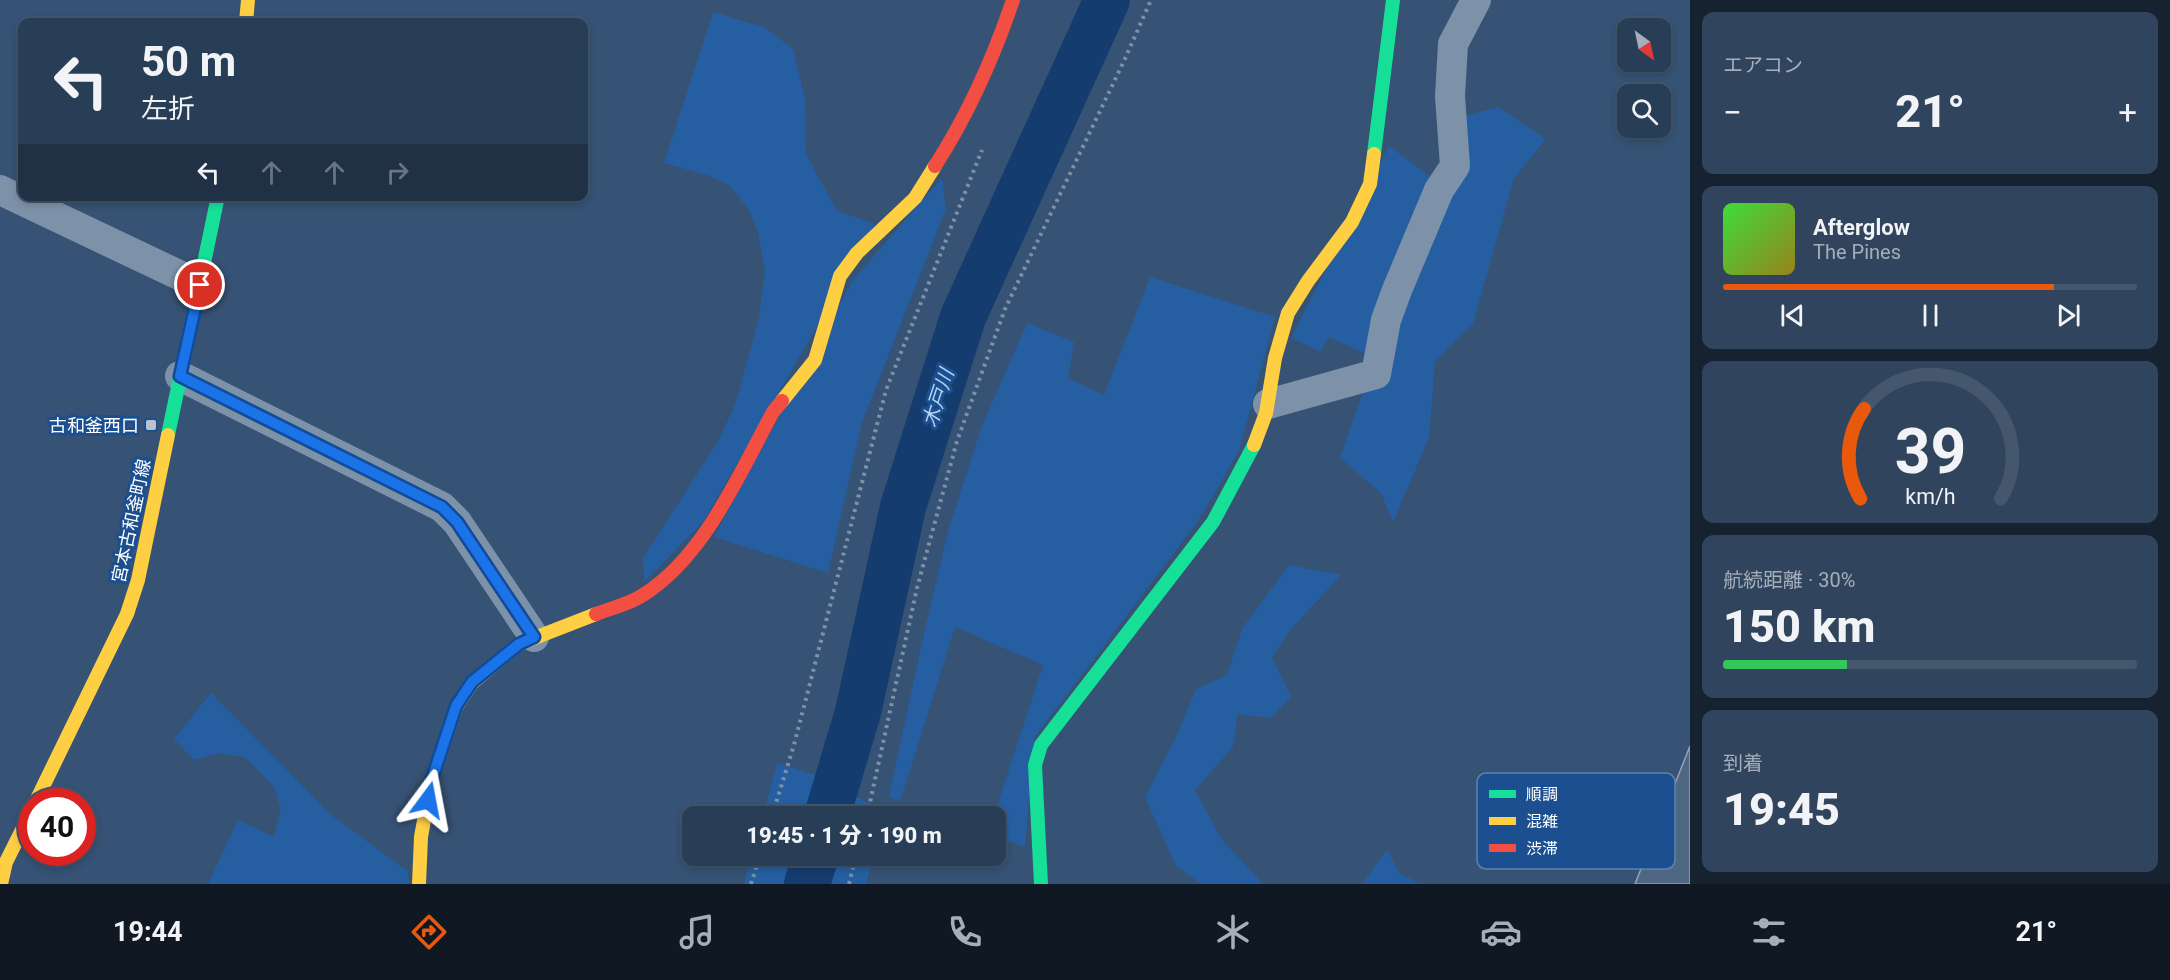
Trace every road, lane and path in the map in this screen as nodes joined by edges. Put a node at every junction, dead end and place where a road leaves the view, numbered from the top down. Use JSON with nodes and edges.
{"nodes":[{"id":1,"x":248,"y":0,"type":"edge"},
{"id":2,"x":1012,"y":0,"type":"edge"},
{"id":3,"x":1151,"y":0,"type":"edge"},
{"id":4,"x":1393,"y":0,"type":"edge"},
{"id":5,"x":1476,"y":0,"type":"edge"},
{"id":6,"x":246,"y":18,"type":"edge"},
{"id":7,"x":986,"y":141,"type":"dead end"},
{"id":8,"x":0,"y":190,"type":"edge"},
{"id":9,"x":18,"y":199,"type":"edge"},
{"id":10,"x":23,"y":201,"type":"edge"},
{"id":11,"x":217,"y":201,"type":"edge"},
{"id":12,"x":200,"y":285,"type":"junction"},
{"id":13,"x":180,"y":376,"type":"junction"},
{"id":14,"x":1268,"y":404,"type":"junction"},
{"id":15,"x":534,"y":637,"type":"junction"},
{"id":16,"x":42,"y":788,"type":"edge"},
{"id":17,"x":775,"y":806,"type":"edge"},
{"id":18,"x":870,"y":806,"type":"edge"},
{"id":19,"x":18,"y":838,"type":"edge"},
{"id":20,"x":757,"y":866,"type":"edge"},
{"id":21,"x":853,"y":866,"type":"edge"},
{"id":22,"x":1,"y":884,"type":"edge"},
{"id":23,"x":419,"y":884,"type":"edge"},
{"id":24,"x":751,"y":884,"type":"edge"},
{"id":25,"x":849,"y":884,"type":"edge"},
{"id":26,"x":1041,"y":884,"type":"edge"}],
"edges":[{"from":1,"to":6,"type":"street"},
{"from":2,"to":15,"type":"street"},
{"from":3,"to":18,"type":"path"},
{"from":4,"to":14,"type":"street"},
{"from":5,"to":14,"type":"street"},
{"from":7,"to":17,"type":"path"},
{"from":8,"to":9,"type":"street"},
{"from":10,"to":12,"type":"street"},
{"from":11,"to":12,"type":"street","name":"宮本古和釜町線"},
{"from":12,"to":13,"type":"street","name":"宮本古和釜町線"},
{"from":13,"to":15,"type":"street"},
{"from":13,"to":16,"type":"street","name":"宮本古和釜町線"},
{"from":14,"to":26,"type":"street"},
{"from":15,"to":23,"type":"street"},
{"from":19,"to":22,"type":"street"},
{"from":20,"to":24,"type":"path"},
{"from":21,"to":25,"type":"path"}]}
